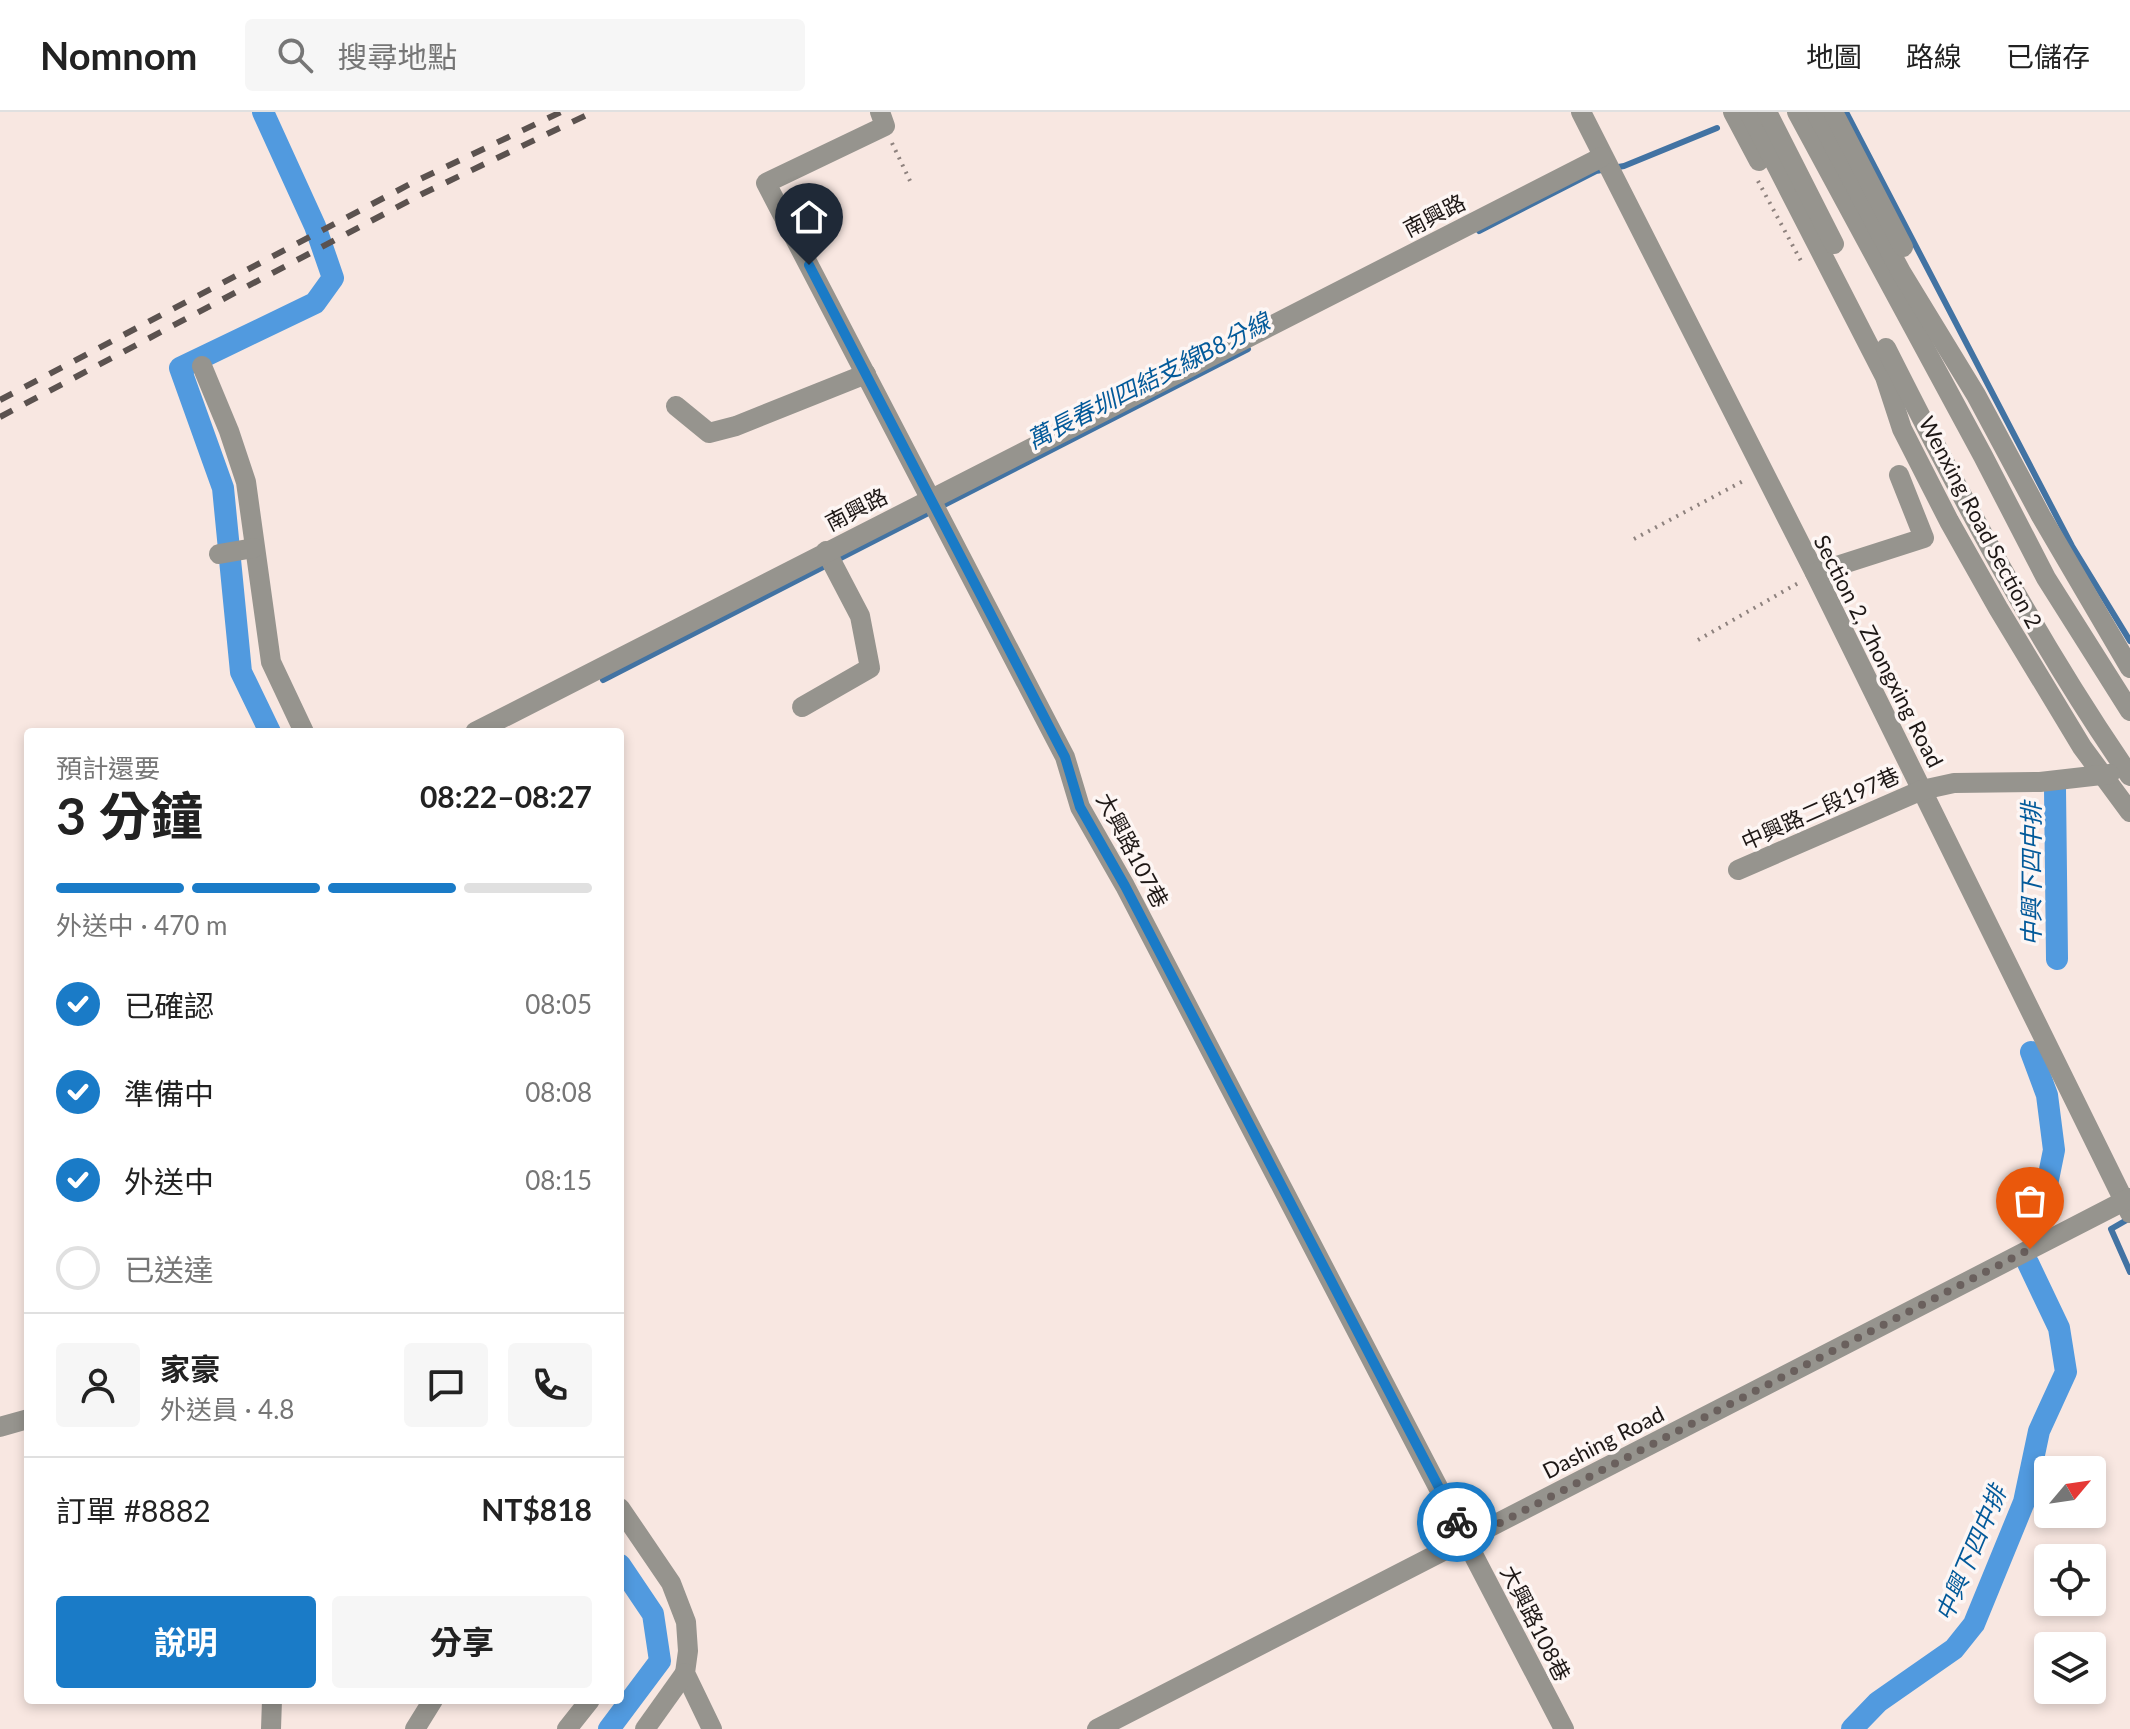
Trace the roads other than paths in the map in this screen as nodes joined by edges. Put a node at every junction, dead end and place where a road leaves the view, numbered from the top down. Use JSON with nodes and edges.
{"nodes":[{"id":1,"x":1581,"y":112,"type":"edge"},
{"id":2,"x":1733,"y":112,"type":"edge"},
{"id":3,"x":1749,"y":112,"type":"edge"},
{"id":4,"x":1767,"y":112,"type":"edge"},
{"id":5,"x":1797,"y":112,"type":"edge"},
{"id":6,"x":1816,"y":112,"type":"edge"},
{"id":7,"x":1833,"y":112,"type":"edge"},
{"id":8,"x":882,"y":119,"type":"edge"},
{"id":9,"x":1602,"y":157,"type":"junction"},
{"id":10,"x":1899,"y":300,"type":"junction"},
{"id":11,"x":1957,"y":363,"type":"junction"},
{"id":12,"x":202,"y":366,"type":"dead end"},
{"id":13,"x":866,"y":374,"type":"junction"},
{"id":14,"x":1885,"y":377,"type":"junction"},
{"id":15,"x":676,"y":406,"type":"dead end"},
{"id":16,"x":1940,"y":455,"type":"junction"},
{"id":17,"x":1983,"y":456,"type":"junction"},
{"id":18,"x":1899,"y":475,"type":"dead end"},
{"id":19,"x":931,"y":497,"type":"junction"},
{"id":20,"x":254,"y":548,"type":"junction"},
{"id":21,"x":826,"y":551,"type":"junction"},
{"id":22,"x":219,"y":554,"type":"dead end"},
{"id":23,"x":1815,"y":573,"type":"junction"},
{"id":24,"x":2130,"y":668,"type":"edge"},
{"id":25,"x":802,"y":707,"type":"dead end"},
{"id":26,"x":2130,"y":711,"type":"edge"},
{"id":27,"x":302,"y":728,"type":"edge"},
{"id":28,"x":483,"y":728,"type":"edge"},
{"id":29,"x":2129,"y":773,"type":"edge"},
{"id":30,"x":2103,"y":775,"type":"junction"},
{"id":31,"x":1922,"y":790,"type":"junction"},
{"id":32,"x":2130,"y":812,"type":"edge"},
{"id":33,"x":1738,"y":870,"type":"dead end"},
{"id":34,"x":2128,"y":1204,"type":"edge"},
{"id":35,"x":24,"y":1420,"type":"edge"},
{"id":36,"x":0,"y":1427,"type":"edge"},
{"id":37,"x":624,"y":1514,"type":"edge"},
{"id":38,"x":637,"y":1532,"type":"junction"},
{"id":39,"x":1467,"y":1540,"type":"junction"},
{"id":40,"x":624,"y":1542,"type":"edge"},
{"id":41,"x":685,"y":1673,"type":"junction"},
{"id":42,"x":272,"y":1704,"type":"edge"},
{"id":43,"x":431,"y":1704,"type":"edge"},
{"id":44,"x":587,"y":1704,"type":"edge"},
{"id":45,"x":271,"y":1729,"type":"edge"},
{"id":46,"x":415,"y":1729,"type":"edge"},
{"id":47,"x":567,"y":1729,"type":"edge"},
{"id":48,"x":645,"y":1729,"type":"edge"},
{"id":49,"x":712,"y":1729,"type":"edge"},
{"id":50,"x":1097,"y":1729,"type":"edge"},
{"id":51,"x":1564,"y":1729,"type":"edge"}],
"edges":[{"from":1,"to":9,"type":"street","name":"Section 2, Zhongxing Road"},
{"from":2,"to":14,"type":"street"},
{"from":3,"to":14,"type":"street","name":"Wenxing Road Section 2"},
{"from":4,"to":16,"type":"street","name":"Wenxing Road Section 2"},
{"from":5,"to":10,"type":"street","name":"Wenxing Road Section 2"},
{"from":6,"to":11,"type":"street"},
{"from":7,"to":11,"type":"street"},
{"from":8,"to":13,"type":"street","name":"大興路107巷"},
{"from":9,"to":19,"type":"street","name":"南興路"},
{"from":9,"to":23,"type":"street","name":"Section 2, Zhongxing Road"},
{"from":10,"to":11,"type":"street"},
{"from":10,"to":17,"type":"street","name":"Wenxing Road Section 2"},
{"from":11,"to":17,"type":"street"},
{"from":11,"to":24,"type":"street"},
{"from":12,"to":20,"type":"street"},
{"from":13,"to":15,"type":"street"},
{"from":13,"to":19,"type":"street","name":"大興路107巷"},
{"from":14,"to":16,"type":"street"},
{"from":14,"to":30,"type":"street","name":"Wenxing Road Section 2"},
{"from":16,"to":29,"type":"street","name":"Wenxing Road Section 2"},
{"from":17,"to":26,"type":"street","name":"Wenxing Road Section 2"},
{"from":18,"to":23,"type":"street"},
{"from":19,"to":21,"type":"street","name":"南興路"},
{"from":19,"to":39,"type":"street","name":"大興路107巷"},
{"from":20,"to":22,"type":"street"},
{"from":20,"to":27,"type":"street"},
{"from":21,"to":25,"type":"street"},
{"from":21,"to":28,"type":"street","name":"南興路"},
{"from":23,"to":31,"type":"street","name":"Section 2, Zhongxing Road"},
{"from":29,"to":30,"type":"street","name":"中興路二段197巷"},
{"from":30,"to":31,"type":"street","name":"中興路二段197巷"},
{"from":30,"to":32,"type":"street","name":"Wenxing Road Section 2"},
{"from":31,"to":33,"type":"street","name":"中興路二段197巷"},
{"from":31,"to":34,"type":"street","name":"Section 2, Zhongxing Road"},
{"from":34,"to":39,"type":"street","name":"Dashing Road"},
{"from":35,"to":36,"type":"street"},
{"from":37,"to":38,"type":"street"},
{"from":38,"to":40,"type":"street"},
{"from":38,"to":41,"type":"street"},
{"from":39,"to":50,"type":"street","name":"Dashing Road"},
{"from":39,"to":51,"type":"street","name":"大興路108巷"},
{"from":41,"to":48,"type":"street"},
{"from":41,"to":49,"type":"street"},
{"from":42,"to":45,"type":"street"},
{"from":43,"to":46,"type":"street"},
{"from":44,"to":47,"type":"street"}]}
